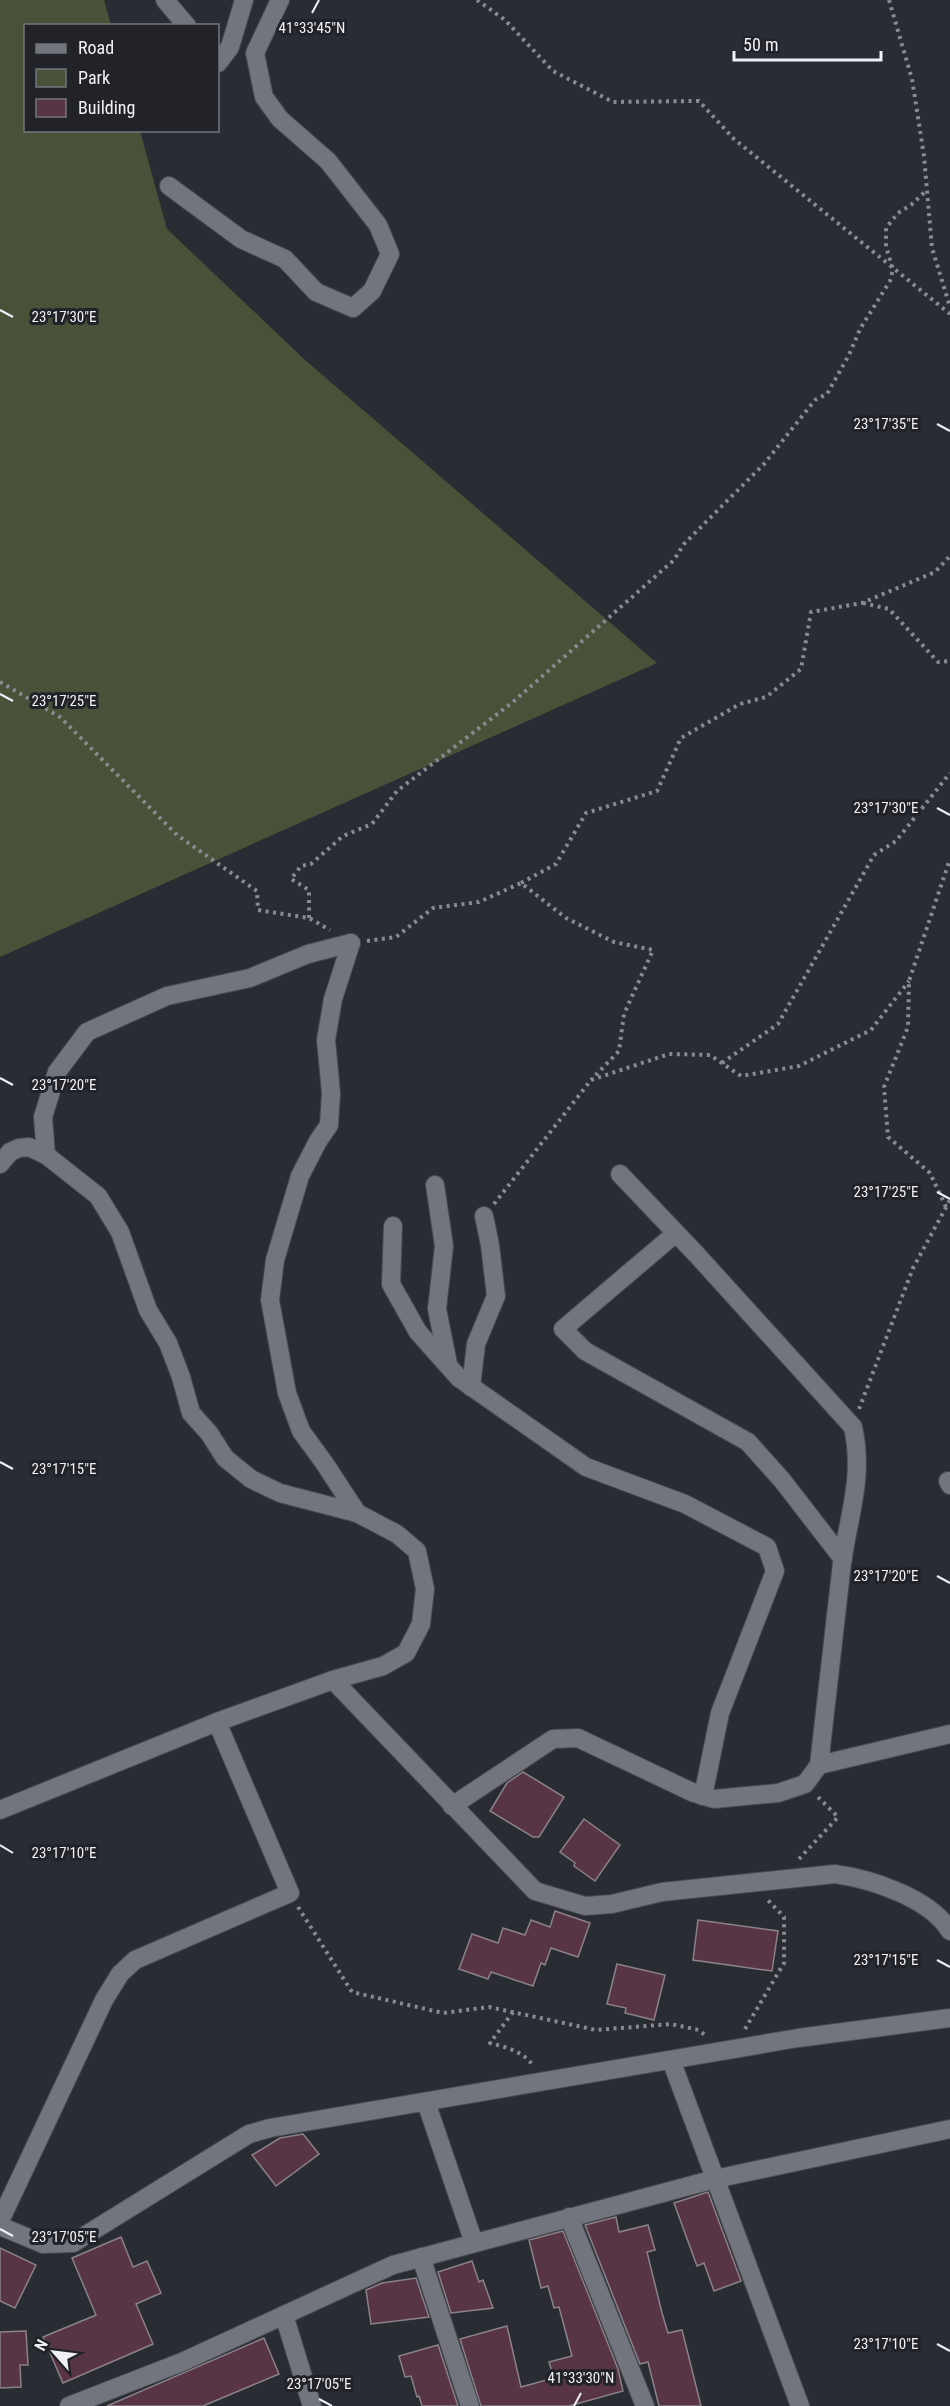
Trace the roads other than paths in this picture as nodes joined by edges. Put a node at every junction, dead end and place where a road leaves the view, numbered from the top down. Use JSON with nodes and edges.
{"nodes":[{"id":1,"x":165,"y":0,"type":"edge"},
{"id":2,"x":244,"y":0,"type":"edge"},
{"id":3,"x":280,"y":0,"type":"edge"},
{"id":4,"x":185,"y":24,"type":"edge"},
{"id":5,"x":219,"y":62,"type":"edge"},
{"id":6,"x":169,"y":186,"type":"dead end"},
{"id":7,"x":46,"y":1155,"type":"junction"},
{"id":8,"x":0,"y":1164,"type":"edge"},
{"id":9,"x":620,"y":1174,"type":"dead end"},
{"id":10,"x":435,"y":1185,"type":"dead end"},
{"id":11,"x":483,"y":1216,"type":"road end"},
{"id":12,"x":393,"y":1226,"type":"dead end"},
{"id":13,"x":676,"y":1233,"type":"junction"},
{"id":14,"x":448,"y":1366,"type":"junction"},
{"id":15,"x":471,"y":1387,"type":"junction"},
{"id":16,"x":357,"y":1513,"type":"junction"},
{"id":17,"x":843,"y":1559,"type":"junction"},
{"id":18,"x":333,"y":1680,"type":"junction"},
{"id":19,"x":217,"y":1722,"type":"junction"},
{"id":20,"x":950,"y":1734,"type":"edge"},
{"id":21,"x":819,"y":1765,"type":"junction"},
{"id":22,"x":703,"y":1796,"type":"junction"},
{"id":23,"x":452,"y":1806,"type":"junction"},
{"id":24,"x":0,"y":1810,"type":"edge"},
{"id":25,"x":950,"y":1931,"type":"edge"},
{"id":26,"x":950,"y":2018,"type":"edge"},
{"id":27,"x":671,"y":2060,"type":"junction"},
{"id":28,"x":426,"y":2102,"type":"junction"},
{"id":29,"x":950,"y":2129,"type":"edge"},
{"id":30,"x":715,"y":2179,"type":"junction"},
{"id":31,"x":569,"y":2217,"type":"junction"},
{"id":32,"x":0,"y":2221,"type":"edge"},
{"id":33,"x":0,"y":2226,"type":"edge"},
{"id":34,"x":474,"y":2243,"type":"junction"},
{"id":35,"x":421,"y":2257,"type":"junction"},
{"id":36,"x":284,"y":2315,"type":"junction"},
{"id":37,"x":69,"y":2406,"type":"edge"},
{"id":38,"x":312,"y":2406,"type":"edge"},
{"id":39,"x":470,"y":2406,"type":"edge"},
{"id":40,"x":645,"y":2406,"type":"edge"},
{"id":41,"x":800,"y":2406,"type":"edge"}],
"edges":[{"from":1,"to":4,"type":"street"},
{"from":2,"to":5,"type":"street"},
{"from":3,"to":6,"type":"street"},
{"from":7,"to":8,"type":"street"},
{"from":7,"to":16,"type":"street"},
{"from":7,"to":16,"type":"street"},
{"from":9,"to":13,"type":"street"},
{"from":10,"to":14,"type":"street"},
{"from":11,"to":15,"type":"street"},
{"from":12,"to":14,"type":"street"},
{"from":13,"to":17,"type":"street"},
{"from":13,"to":17,"type":"street"},
{"from":14,"to":15,"type":"street"},
{"from":15,"to":22,"type":"street"},
{"from":16,"to":18,"type":"street"},
{"from":17,"to":21,"type":"street"},
{"from":18,"to":19,"type":"street"},
{"from":18,"to":23,"type":"street"},
{"from":19,"to":24,"type":"street"},
{"from":19,"to":32,"type":"street"},
{"from":20,"to":21,"type":"street"},
{"from":21,"to":22,"type":"street"},
{"from":22,"to":23,"type":"street"},
{"from":23,"to":25,"type":"street"},
{"from":26,"to":27,"type":"street"},
{"from":27,"to":28,"type":"street"},
{"from":27,"to":30,"type":"street"},
{"from":28,"to":33,"type":"street"},
{"from":28,"to":34,"type":"street"},
{"from":29,"to":30,"type":"street"},
{"from":30,"to":31,"type":"street"},
{"from":30,"to":41,"type":"street"},
{"from":31,"to":34,"type":"street"},
{"from":31,"to":40,"type":"street"},
{"from":34,"to":35,"type":"street"},
{"from":35,"to":36,"type":"street"},
{"from":35,"to":39,"type":"street"},
{"from":36,"to":37,"type":"street"},
{"from":36,"to":38,"type":"street"}]}
